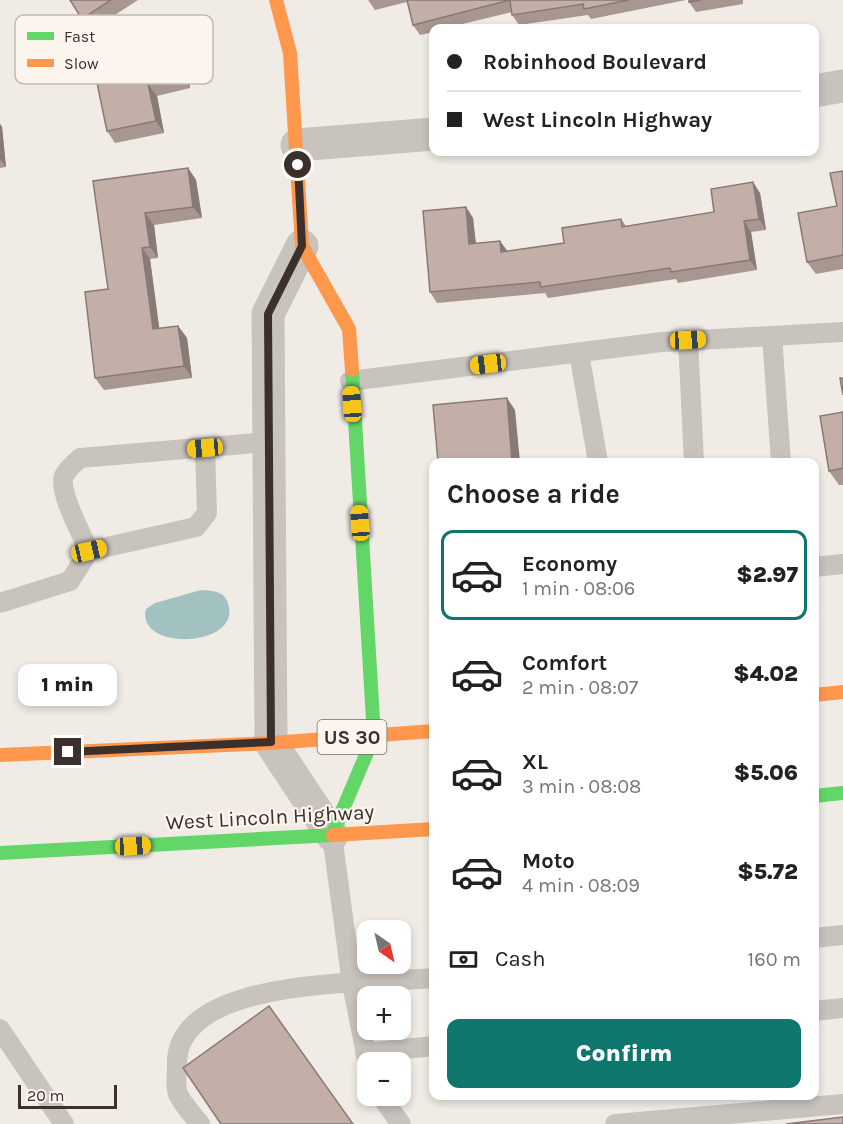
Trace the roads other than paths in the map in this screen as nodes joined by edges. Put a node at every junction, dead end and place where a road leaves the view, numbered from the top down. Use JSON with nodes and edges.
{"nodes":[{"id":1,"x":276,"y":0,"type":"edge"},
{"id":2,"x":843,"y":86,"type":"edge"},
{"id":3,"x":819,"y":90,"type":"edge"},
{"id":4,"x":429,"y":134,"type":"edge"},
{"id":5,"x":297,"y":145,"type":"junction"},
{"id":6,"x":302,"y":246,"type":"junction"},
{"id":7,"x":843,"y":332,"type":"edge"},
{"id":8,"x":772,"y":336,"type":"junction"},
{"id":9,"x":688,"y":340,"type":"junction"},
{"id":10,"x":579,"y":352,"type":"junction"},
{"id":11,"x":350,"y":381,"type":"junction"},
{"id":12,"x":268,"y":442,"type":"junction"},
{"id":13,"x":205,"y":448,"type":"junction"},
{"id":14,"x":597,"y":458,"type":"edge"},
{"id":15,"x":694,"y":458,"type":"edge"},
{"id":16,"x":781,"y":458,"type":"edge"},
{"id":17,"x":89,"y":551,"type":"junction"},
{"id":18,"x":843,"y":564,"type":"edge"},
{"id":19,"x":819,"y":566,"type":"edge"},
{"id":20,"x":0,"y":603,"type":"edge"},
{"id":21,"x":843,"y":692,"type":"edge"},
{"id":22,"x":819,"y":694,"type":"edge"},
{"id":23,"x":429,"y":731,"type":"edge"},
{"id":24,"x":374,"y":736,"type":"junction"},
{"id":25,"x":271,"y":742,"type":"junction"},
{"id":26,"x":0,"y":755,"type":"edge"},
{"id":27,"x":843,"y":793,"type":"edge"},
{"id":28,"x":819,"y":795,"type":"edge"},
{"id":29,"x":429,"y":829,"type":"edge"},
{"id":30,"x":332,"y":835,"type":"junction"},
{"id":31,"x":0,"y":853,"type":"edge"},
{"id":32,"x":843,"y":935,"type":"edge"},
{"id":33,"x":819,"y":937,"type":"edge"},
{"id":34,"x":429,"y":978,"type":"edge"},
{"id":35,"x":352,"y":984,"type":"junction"},
{"id":36,"x":843,"y":1008,"type":"edge"},
{"id":37,"x":819,"y":1010,"type":"edge"},
{"id":38,"x":0,"y":1029,"type":"edge"},
{"id":39,"x":429,"y":1047,"type":"edge"},
{"id":40,"x":365,"y":1052,"type":"edge"},
{"id":41,"x":403,"y":1052,"type":"edge"},
{"id":42,"x":843,"y":1104,"type":"edge"},
{"id":43,"x":388,"y":1106,"type":"edge"},
{"id":44,"x":64,"y":1124,"type":"edge"},
{"id":45,"x":200,"y":1124,"type":"edge"},
{"id":46,"x":401,"y":1124,"type":"edge"},
{"id":47,"x":615,"y":1124,"type":"edge"}],
"edges":[{"from":1,"to":5,"type":"main road"},
{"from":2,"to":3,"type":"street"},
{"from":4,"to":5,"type":"street"},
{"from":5,"to":6,"type":"main road"},
{"from":6,"to":11,"type":"main road"},
{"from":6,"to":12,"type":"street"},
{"from":7,"to":8,"type":"lane"},
{"from":8,"to":9,"type":"lane"},
{"from":8,"to":16,"type":"lane"},
{"from":9,"to":10,"type":"lane"},
{"from":9,"to":15,"type":"lane"},
{"from":10,"to":11,"type":"lane"},
{"from":10,"to":14,"type":"lane"},
{"from":11,"to":24,"type":"main road"},
{"from":12,"to":13,"type":"lane"},
{"from":12,"to":25,"type":"street"},
{"from":13,"to":17,"type":"lane"},
{"from":13,"to":17,"type":"lane"},
{"from":17,"to":20,"type":"lane"},
{"from":18,"to":19,"type":"lane"},
{"from":21,"to":22,"type":"main road"},
{"from":23,"to":24,"type":"main road","number":"US 30"},
{"from":24,"to":25,"type":"main road","number":"US 30"},
{"from":24,"to":30,"type":"main road"},
{"from":25,"to":26,"type":"main road","number":"US 30"},
{"from":25,"to":30,"type":"street"},
{"from":27,"to":28,"type":"main road"},
{"from":29,"to":30,"type":"main road","name":"West Lincoln Highway"},
{"from":30,"to":31,"type":"main road","name":"West Lincoln Highway"},
{"from":30,"to":35,"type":"lane"},
{"from":32,"to":33,"type":"lane"},
{"from":34,"to":35,"type":"lane"},
{"from":35,"to":40,"type":"lane"},
{"from":35,"to":45,"type":"lane"},
{"from":36,"to":37,"type":"lane"},
{"from":38,"to":44,"type":"lane"},
{"from":39,"to":41,"type":"lane"},
{"from":42,"to":47,"type":"lane"},
{"from":43,"to":46,"type":"lane"}]}
